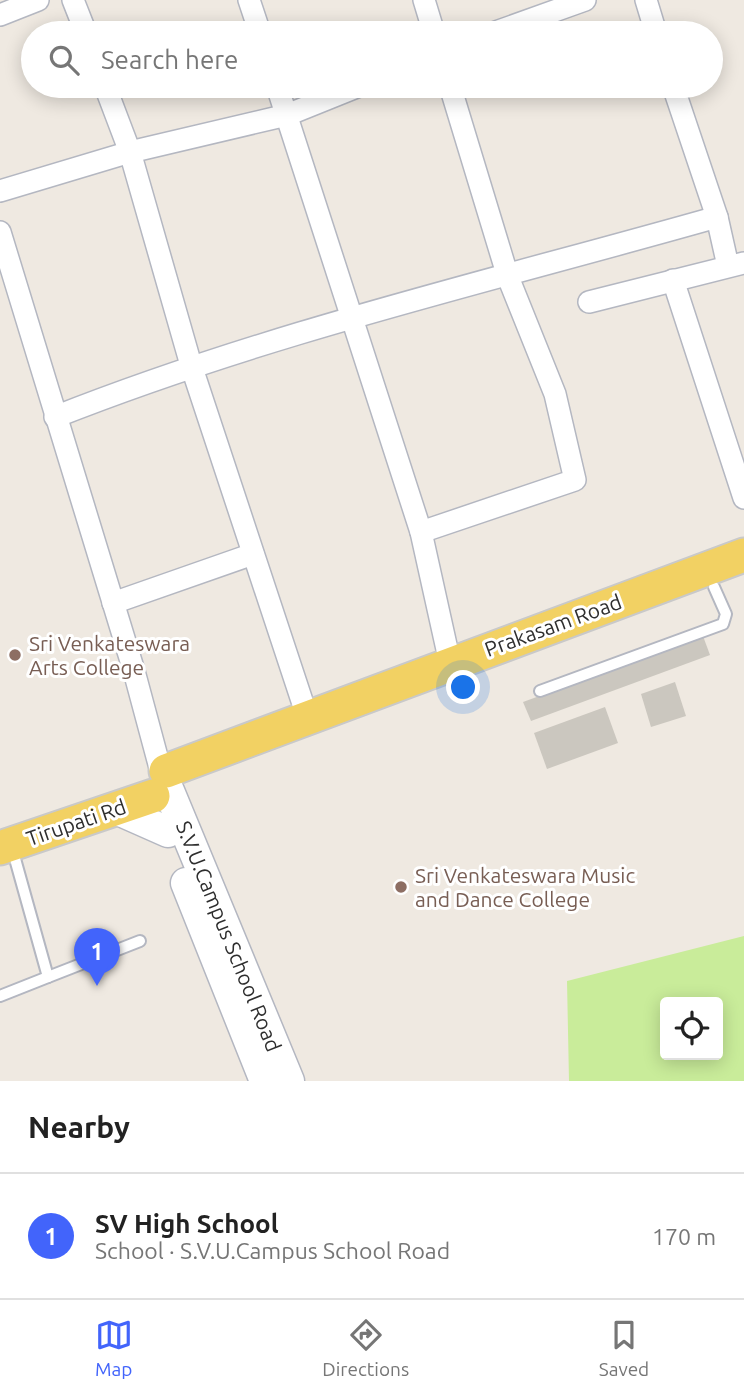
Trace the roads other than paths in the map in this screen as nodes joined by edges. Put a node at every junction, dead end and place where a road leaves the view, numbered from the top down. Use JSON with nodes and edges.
{"nodes":[{"id":1,"x":38,"y":0,"type":"edge"},
{"id":2,"x":73,"y":0,"type":"edge"},
{"id":3,"x":249,"y":0,"type":"edge"},
{"id":4,"x":424,"y":0,"type":"edge"},
{"id":5,"x":585,"y":0,"type":"edge"},
{"id":6,"x":646,"y":0,"type":"edge"},
{"id":7,"x":0,"y":15,"type":"edge"},
{"id":8,"x":81,"y":21,"type":"edge"},
{"id":9,"x":256,"y":21,"type":"edge"},
{"id":10,"x":430,"y":21,"type":"edge"},
{"id":11,"x":526,"y":21,"type":"edge"},
{"id":12,"x":652,"y":21,"type":"edge"},
{"id":13,"x":110,"y":98,"type":"edge"},
{"id":14,"x":281,"y":98,"type":"edge"},
{"id":15,"x":330,"y":98,"type":"edge"},
{"id":16,"x":454,"y":98,"type":"edge"},
{"id":17,"x":677,"y":98,"type":"edge"},
{"id":18,"x":287,"y":116,"type":"junction"},
{"id":19,"x":130,"y":152,"type":"junction"},
{"id":20,"x":0,"y":191,"type":"edge"},
{"id":21,"x":716,"y":217,"type":"junction"},
{"id":22,"x":0,"y":232,"type":"edge"},
{"id":23,"x":736,"y":264,"type":"edge"},
{"id":24,"x":508,"y":276,"type":"junction"},
{"id":25,"x":673,"y":280,"type":"junction"},
{"id":26,"x":589,"y":302,"type":"dead end"},
{"id":27,"x":350,"y":317,"type":"junction"},
{"id":28,"x":191,"y":365,"type":"junction"},
{"id":29,"x":55,"y":417,"type":"junction"},
{"id":30,"x":744,"y":498,"type":"edge"},
{"id":31,"x":421,"y":532,"type":"junction"},
{"id":32,"x":253,"y":554,"type":"junction"},
{"id":33,"x":744,"y":555,"type":"edge"},
{"id":34,"x":729,"y":582,"type":"edge"},
{"id":35,"x":113,"y":603,"type":"junction"},
{"id":36,"x":450,"y":663,"type":"junction"},
{"id":37,"x":540,"y":691,"type":"dead end"},
{"id":38,"x":307,"y":716,"type":"junction"},
{"id":39,"x":160,"y":784,"type":"junction"},
{"id":40,"x":116,"y":809,"type":"junction"},
{"id":41,"x":168,"y":832,"type":"junction"},
{"id":42,"x":4,"y":840,"type":"edge"},
{"id":43,"x":140,"y":942,"type":"dead end"},
{"id":44,"x":48,"y":977,"type":"junction"},
{"id":45,"x":0,"y":996,"type":"edge"},
{"id":46,"x":265,"y":1081,"type":"edge"},
{"id":47,"x":289,"y":1081,"type":"edge"}],
"edges":[{"from":1,"to":7,"type":"street"},
{"from":2,"to":8,"type":"street"},
{"from":3,"to":9,"type":"street"},
{"from":4,"to":10,"type":"street"},
{"from":5,"to":11,"type":"street"},
{"from":6,"to":12,"type":"street"},
{"from":13,"to":19,"type":"street"},
{"from":14,"to":18,"type":"street"},
{"from":15,"to":18,"type":"street"},
{"from":16,"to":24,"type":"street"},
{"from":17,"to":21,"type":"street"},
{"from":18,"to":19,"type":"street"},
{"from":18,"to":27,"type":"street"},
{"from":19,"to":20,"type":"street"},
{"from":19,"to":28,"type":"street"},
{"from":21,"to":23,"type":"street"},
{"from":21,"to":24,"type":"street"},
{"from":22,"to":29,"type":"street"},
{"from":23,"to":25,"type":"street"},
{"from":24,"to":27,"type":"street"},
{"from":24,"to":31,"type":"street"},
{"from":25,"to":26,"type":"street"},
{"from":25,"to":30,"type":"street"},
{"from":27,"to":28,"type":"street"},
{"from":27,"to":31,"type":"street"},
{"from":28,"to":29,"type":"street"},
{"from":28,"to":32,"type":"street"},
{"from":29,"to":35,"type":"street"},
{"from":31,"to":36,"type":"street"},
{"from":32,"to":35,"type":"street"},
{"from":32,"to":38,"type":"street"},
{"from":33,"to":36,"type":"main road","name":"Prakasam Road"},
{"from":34,"to":37,"type":"lane"},
{"from":34,"to":39,"type":"main road","name":"Prakasam Road"},
{"from":35,"to":39,"type":"street"},
{"from":36,"to":38,"type":"main road","name":"Prakasam Road"},
{"from":38,"to":39,"type":"main road","name":"Prakasam Road"},
{"from":39,"to":40,"type":"main road","name":"Tirupati Rd"},
{"from":39,"to":41,"type":"street","name":"S.V.U.Campus School Road"},
{"from":39,"to":42,"type":"main road","name":"Tirupati Rd"},
{"from":39,"to":47,"type":"street","name":"S.V.U.Campus School Road"},
{"from":40,"to":41,"type":"street"},
{"from":40,"to":42,"type":"main road","name":"Tirupati Rd"},
{"from":41,"to":46,"type":"street","name":"S.V.U.Campus School Road"},
{"from":42,"to":44,"type":"lane"},
{"from":43,"to":44,"type":"lane"},
{"from":44,"to":45,"type":"lane"}]}
